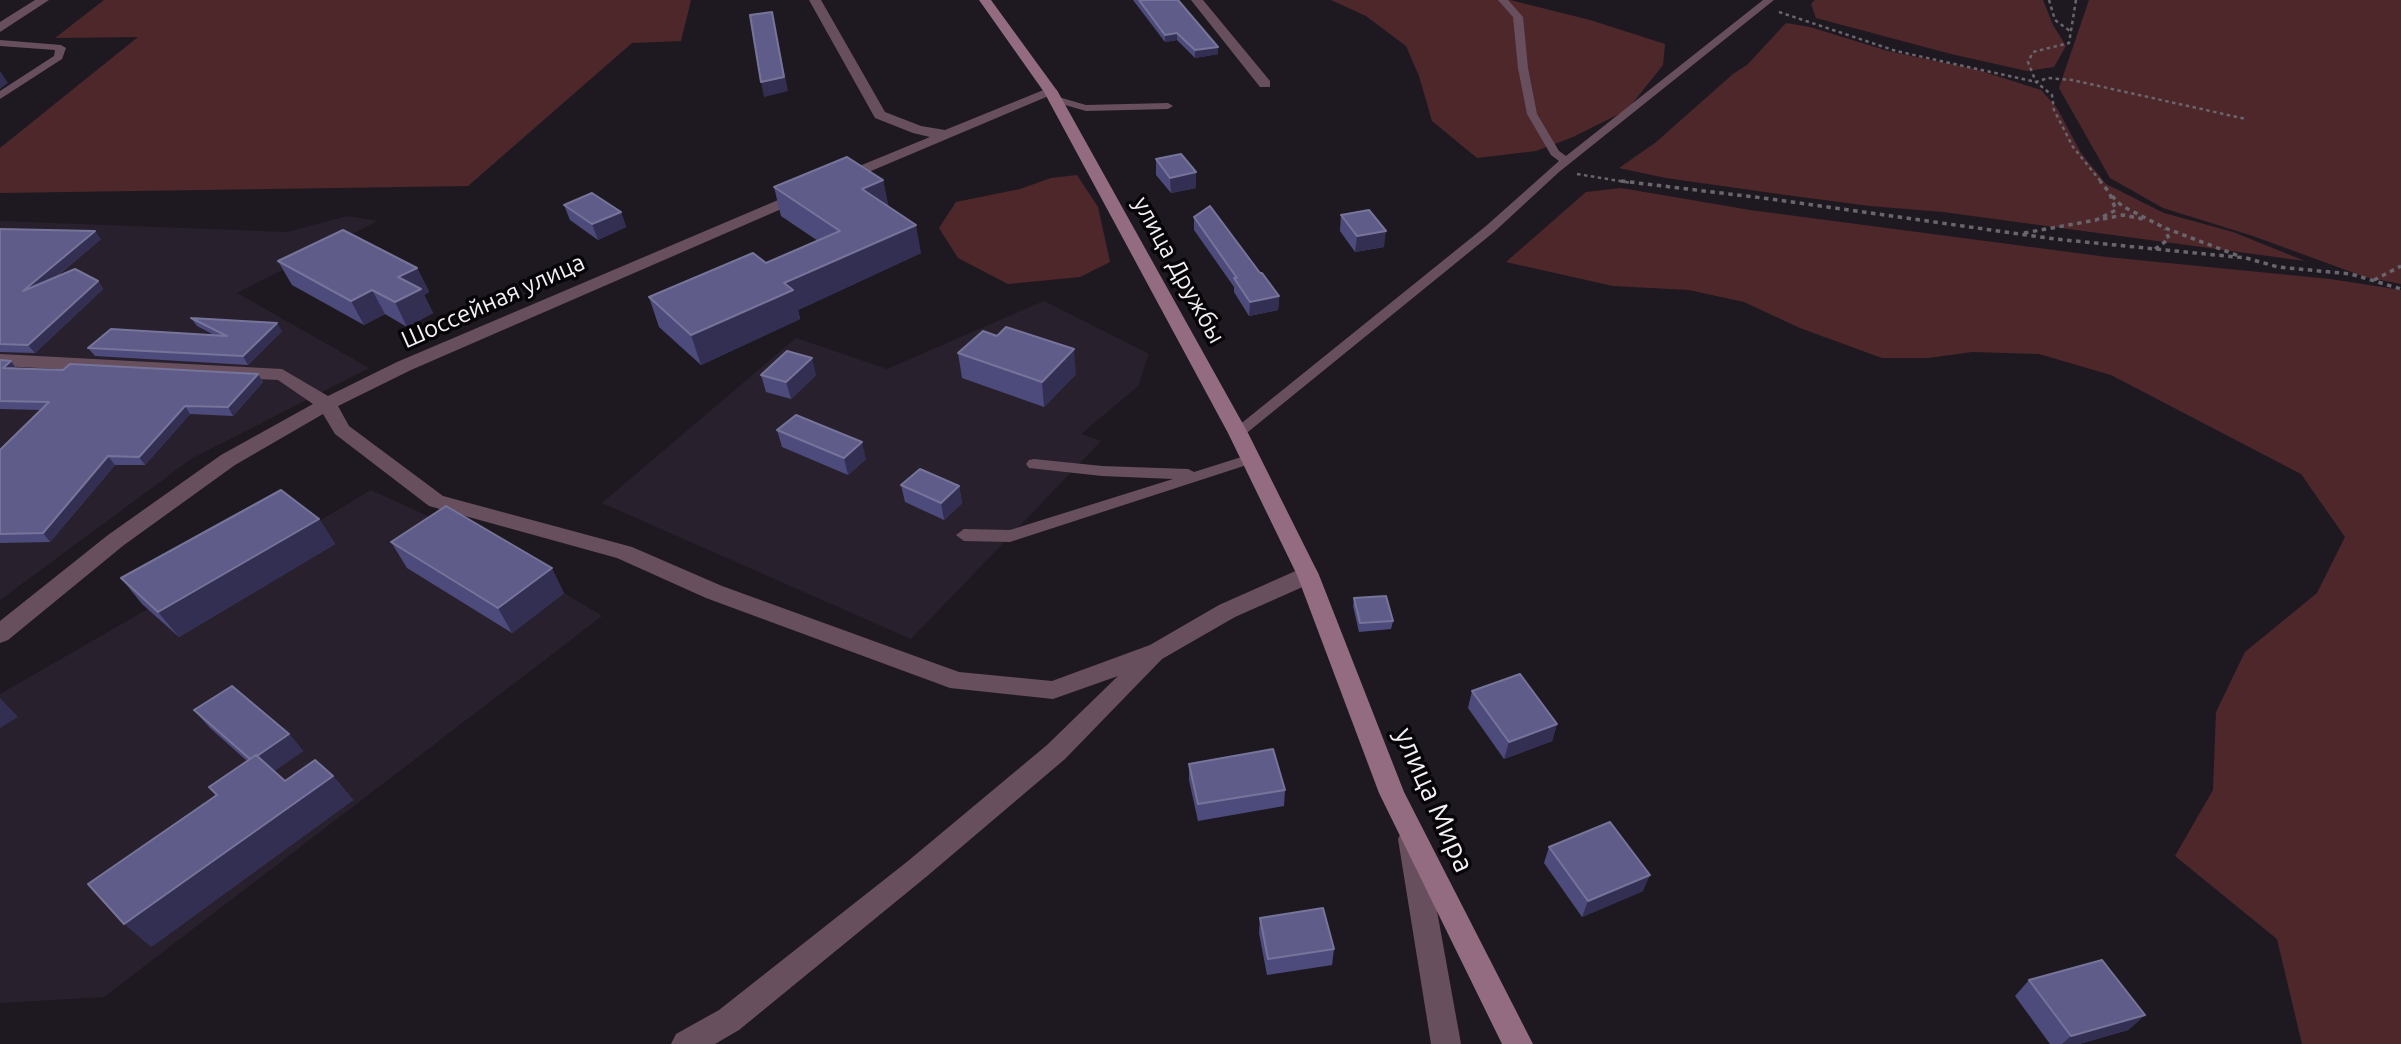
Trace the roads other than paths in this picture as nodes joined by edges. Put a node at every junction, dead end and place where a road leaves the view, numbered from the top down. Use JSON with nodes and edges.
{"nodes":[{"id":1,"x":43,"y":0,"type":"edge"},
{"id":2,"x":815,"y":0,"type":"edge"},
{"id":3,"x":985,"y":0,"type":"edge"},
{"id":4,"x":1198,"y":0,"type":"edge"},
{"id":5,"x":1503,"y":0,"type":"edge"},
{"id":6,"x":1765,"y":3,"type":"edge"},
{"id":7,"x":0,"y":28,"type":"edge"},
{"id":8,"x":0,"y":43,"type":"edge"},
{"id":9,"x":1265,"y":84,"type":"dead end"},
{"id":10,"x":0,"y":96,"type":"edge"},
{"id":11,"x":1053,"y":96,"type":"junction"},
{"id":12,"x":1168,"y":106,"type":"dead end"},
{"id":13,"x":947,"y":135,"type":"junction"},
{"id":14,"x":1567,"y":161,"type":"junction"},
{"id":15,"x":0,"y":360,"type":"edge"},
{"id":16,"x":327,"y":404,"type":"junction"},
{"id":17,"x":1238,"y":433,"type":"junction"},
{"id":18,"x":1251,"y":459,"type":"junction"},
{"id":19,"x":1034,"y":464,"type":"dead end"},
{"id":20,"x":1201,"y":475,"type":"junction"},
{"id":21,"x":964,"y":535,"type":"dead end"},
{"id":22,"x":1308,"y":575,"type":"junction"},
{"id":23,"x":0,"y":634,"type":"edge"},
{"id":24,"x":1158,"y":651,"type":"junction"},
{"id":25,"x":1409,"y":828,"type":"junction"},
{"id":26,"x":686,"y":1044,"type":"edge"},
{"id":27,"x":1446,"y":1044,"type":"edge"},
{"id":28,"x":1518,"y":1044,"type":"edge"}],
"edges":[{"from":1,"to":7,"type":"street"},
{"from":2,"to":13,"type":"street"},
{"from":3,"to":11,"type":"street","name":"улица Дружбы"},
{"from":4,"to":9,"type":"street"},
{"from":5,"to":14,"type":"lane"},
{"from":6,"to":14,"type":"lane"},
{"from":8,"to":10,"type":"lane"},
{"from":11,"to":12,"type":"lane"},
{"from":11,"to":13,"type":"street","name":"Шоссейная улица"},
{"from":11,"to":17,"type":"street","name":"улица Дружбы"},
{"from":13,"to":16,"type":"street","name":"Шоссейная улица"},
{"from":14,"to":17,"type":"lane"},
{"from":15,"to":16,"type":"street"},
{"from":16,"to":23,"type":"street","name":"Шоссейная улица"},
{"from":16,"to":24,"type":"street"},
{"from":17,"to":18,"type":"street","name":"улица Дружбы"},
{"from":18,"to":20,"type":"lane"},
{"from":18,"to":22,"type":"street","name":"улица Дружбы"},
{"from":19,"to":20,"type":"lane"},
{"from":20,"to":21,"type":"lane"},
{"from":22,"to":24,"type":"street"},
{"from":22,"to":25,"type":"street","name":"улица Мира"},
{"from":24,"to":26,"type":"street"},
{"from":25,"to":27,"type":"street"},
{"from":25,"to":28,"type":"street","name":"улица Мира"}]}
